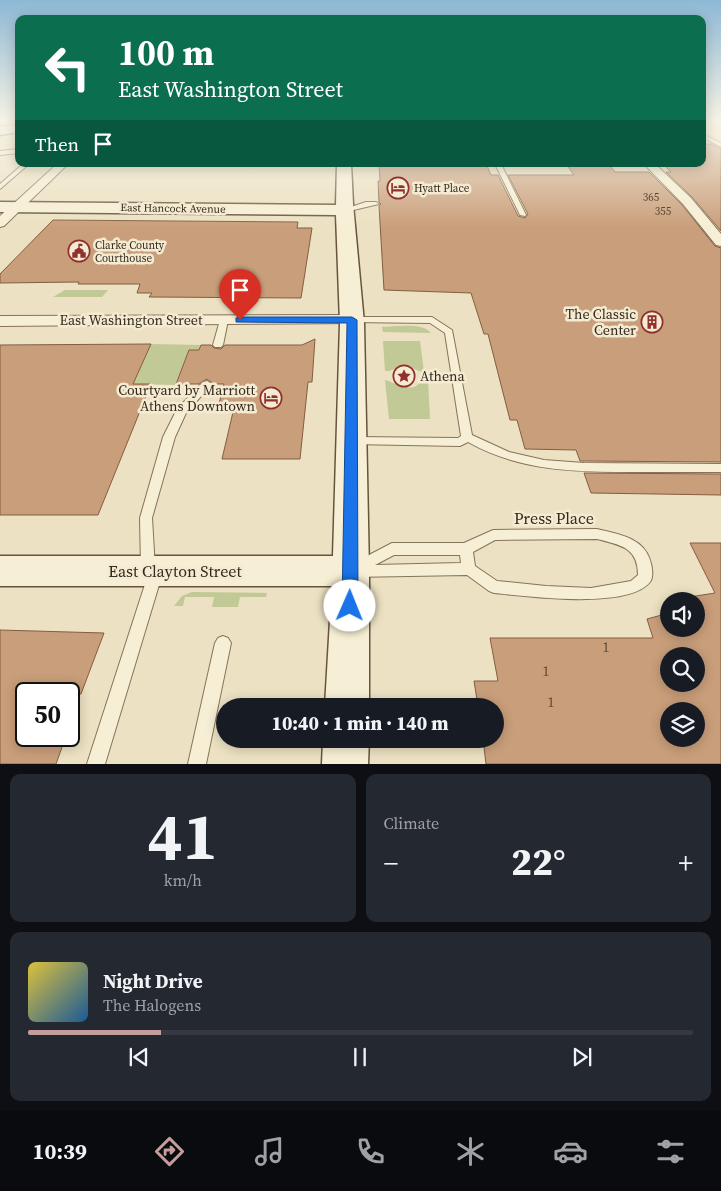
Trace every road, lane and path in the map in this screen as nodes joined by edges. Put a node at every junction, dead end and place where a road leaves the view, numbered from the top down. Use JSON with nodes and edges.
{"nodes":[{"id":1,"x":23,"y":167,"type":"edge"},
{"id":2,"x":59,"y":167,"type":"edge"},
{"id":3,"x":344,"y":167,"type":"edge"},
{"id":4,"x":499,"y":167,"type":"edge"},
{"id":5,"x":652,"y":167,"type":"edge"},
{"id":6,"x":0,"y":187,"type":"edge"},
{"id":7,"x":376,"y":204,"type":"dead end"},
{"id":8,"x":9,"y":207,"type":"edge"},
{"id":9,"x":345,"y":210,"type":"junction"},
{"id":10,"x":523,"y":215,"type":"dead end"},
{"id":11,"x":0,"y":223,"type":"edge"},
{"id":12,"x":721,"y":242,"type":"edge"},
{"id":13,"x":0,"y":320,"type":"edge"},
{"id":14,"x":224,"y":320,"type":"junction"},
{"id":15,"x":352,"y":320,"type":"junction"},
{"id":16,"x":218,"y":345,"type":"dead end"},
{"id":17,"x":207,"y":384,"type":"dead end"},
{"id":18,"x":467,"y":437,"type":"junction"},
{"id":19,"x":352,"y":441,"type":"junction"},
{"id":20,"x":721,"y":468,"type":"edge"},
{"id":21,"x":466,"y":549,"type":"junction"},
{"id":22,"x":468,"y":569,"type":"junction"},
{"id":23,"x":351,"y":570,"type":"junction"},
{"id":24,"x":0,"y":571,"type":"edge"},
{"id":25,"x":152,"y":572,"type":"junction"},
{"id":26,"x":223,"y":643,"type":"dead end"},
{"id":27,"x":347,"y":698,"type":"edge"},
{"id":28,"x":346,"y":748,"type":"edge"},
{"id":29,"x":96,"y":764,"type":"edge"},
{"id":30,"x":197,"y":764,"type":"edge"},
{"id":31,"x":345,"y":764,"type":"edge"}],
"edges":[{"from":1,"to":6,"type":"lane"},
{"from":2,"to":8,"type":"street"},
{"from":3,"to":9,"type":"main road"},
{"from":4,"to":10,"type":"lane"},
{"from":5,"to":12,"type":"street"},
{"from":7,"to":9,"type":"lane"},
{"from":8,"to":9,"type":"main road","name":"East Hancock Avenue"},
{"from":8,"to":11,"type":"street"},
{"from":9,"to":15,"type":"main road"},
{"from":13,"to":14,"type":"street","name":"East Washington Street"},
{"from":14,"to":15,"type":"street","name":"East Washington Street"},
{"from":14,"to":16,"type":"lane"},
{"from":15,"to":18,"type":"lane"},
{"from":15,"to":19,"type":"main road"},
{"from":17,"to":25,"type":"lane"},
{"from":18,"to":19,"type":"lane"},
{"from":18,"to":20,"type":"lane"},
{"from":19,"to":23,"type":"main road"},
{"from":21,"to":22,"type":"lane"},
{"from":21,"to":22,"type":"lane","name":"Press Place"},
{"from":21,"to":23,"type":"lane","name":"Press Place"},
{"from":22,"to":23,"type":"lane"},
{"from":23,"to":25,"type":"main road","name":"East Clayton Street"},
{"from":23,"to":27,"type":"main road"},
{"from":24,"to":25,"type":"main road","name":"East Clayton Street"},
{"from":25,"to":29,"type":"lane"},
{"from":26,"to":30,"type":"lane"},
{"from":28,"to":31,"type":"main road"}]}
